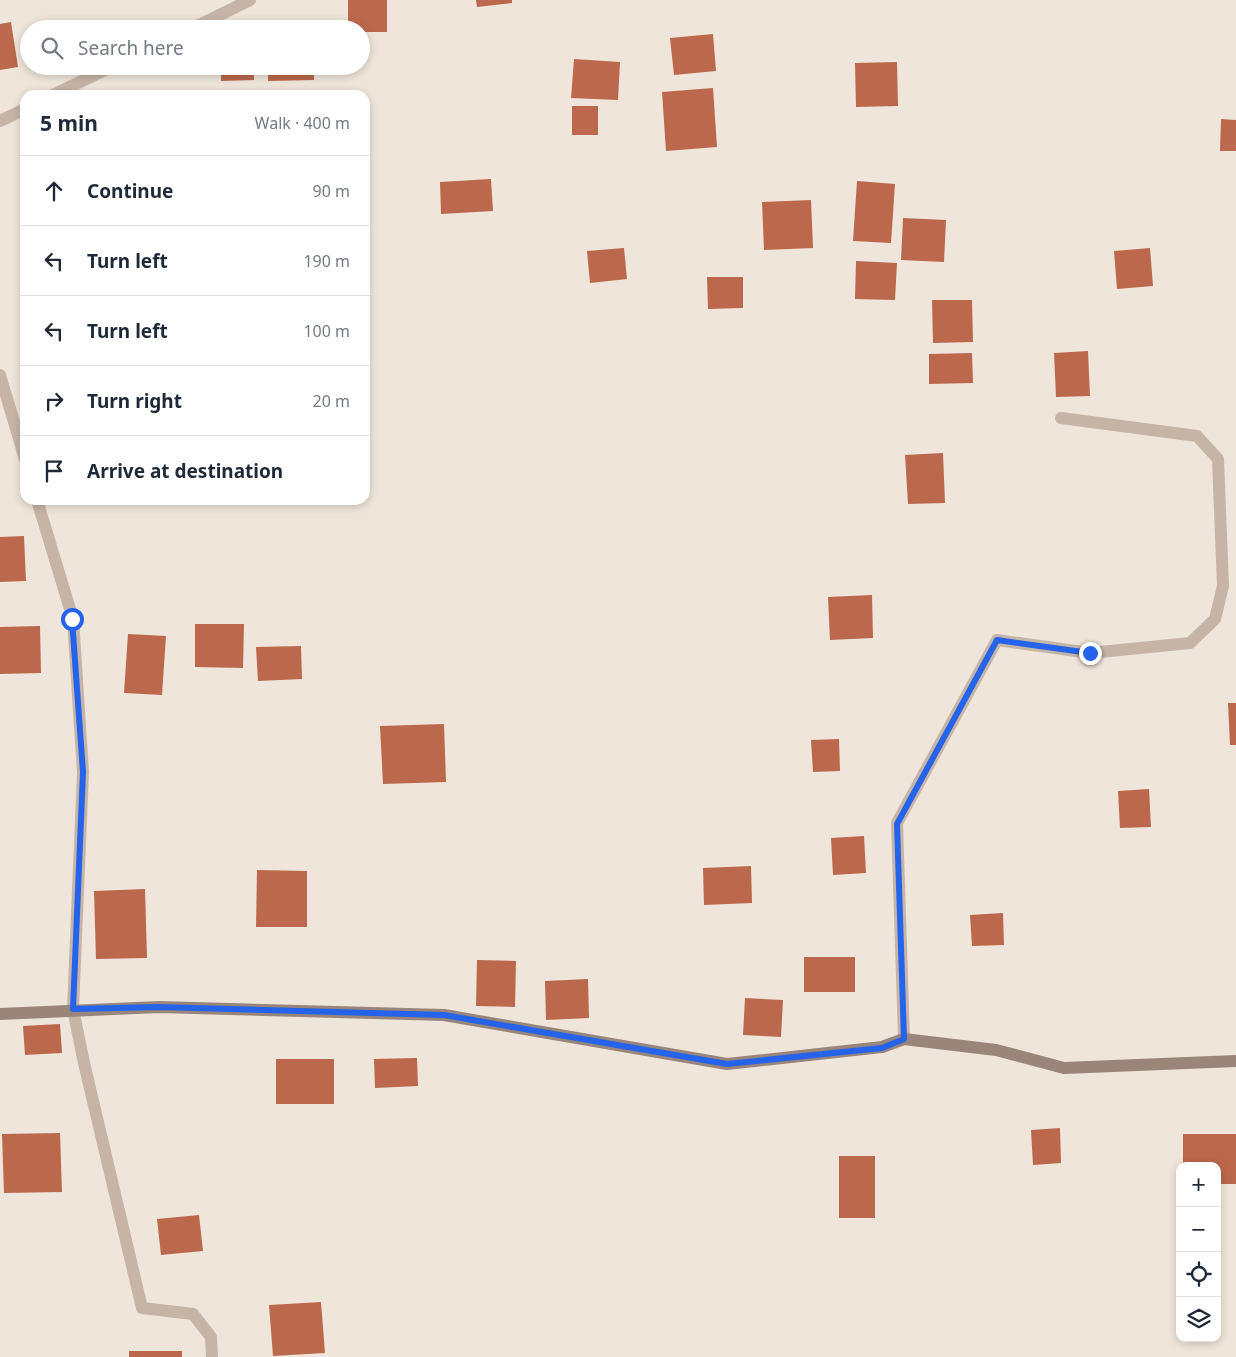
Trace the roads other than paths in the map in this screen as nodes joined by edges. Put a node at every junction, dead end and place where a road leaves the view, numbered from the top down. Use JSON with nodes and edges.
{"nodes":[{"id":1,"x":250,"y":0,"type":"edge"},
{"id":2,"x":209,"y":20,"type":"edge"},
{"id":3,"x":94,"y":75,"type":"edge"},
{"id":4,"x":63,"y":90,"type":"edge"},
{"id":5,"x":20,"y":111,"type":"edge"},
{"id":6,"x":0,"y":121,"type":"edge"},
{"id":7,"x":0,"y":375,"type":"edge"},
{"id":8,"x":1062,"y":418,"type":"dead end"},
{"id":9,"x":20,"y":442,"type":"edge"},
{"id":10,"x":38,"y":505,"type":"edge"},
{"id":11,"x":73,"y":1009,"type":"junction"},
{"id":12,"x":0,"y":1014,"type":"edge"},
{"id":13,"x":904,"y":1039,"type":"junction"},
{"id":14,"x":1236,"y":1061,"type":"edge"},
{"id":15,"x":212,"y":1357,"type":"edge"}],
"edges":[{"from":1,"to":2,"type":"street"},
{"from":3,"to":4,"type":"street"},
{"from":5,"to":6,"type":"street"},
{"from":7,"to":9,"type":"street"},
{"from":8,"to":13,"type":"street"},
{"from":10,"to":11,"type":"street"},
{"from":11,"to":12,"type":"street"},
{"from":11,"to":13,"type":"street"},
{"from":11,"to":15,"type":"street"},
{"from":13,"to":14,"type":"street"}]}
